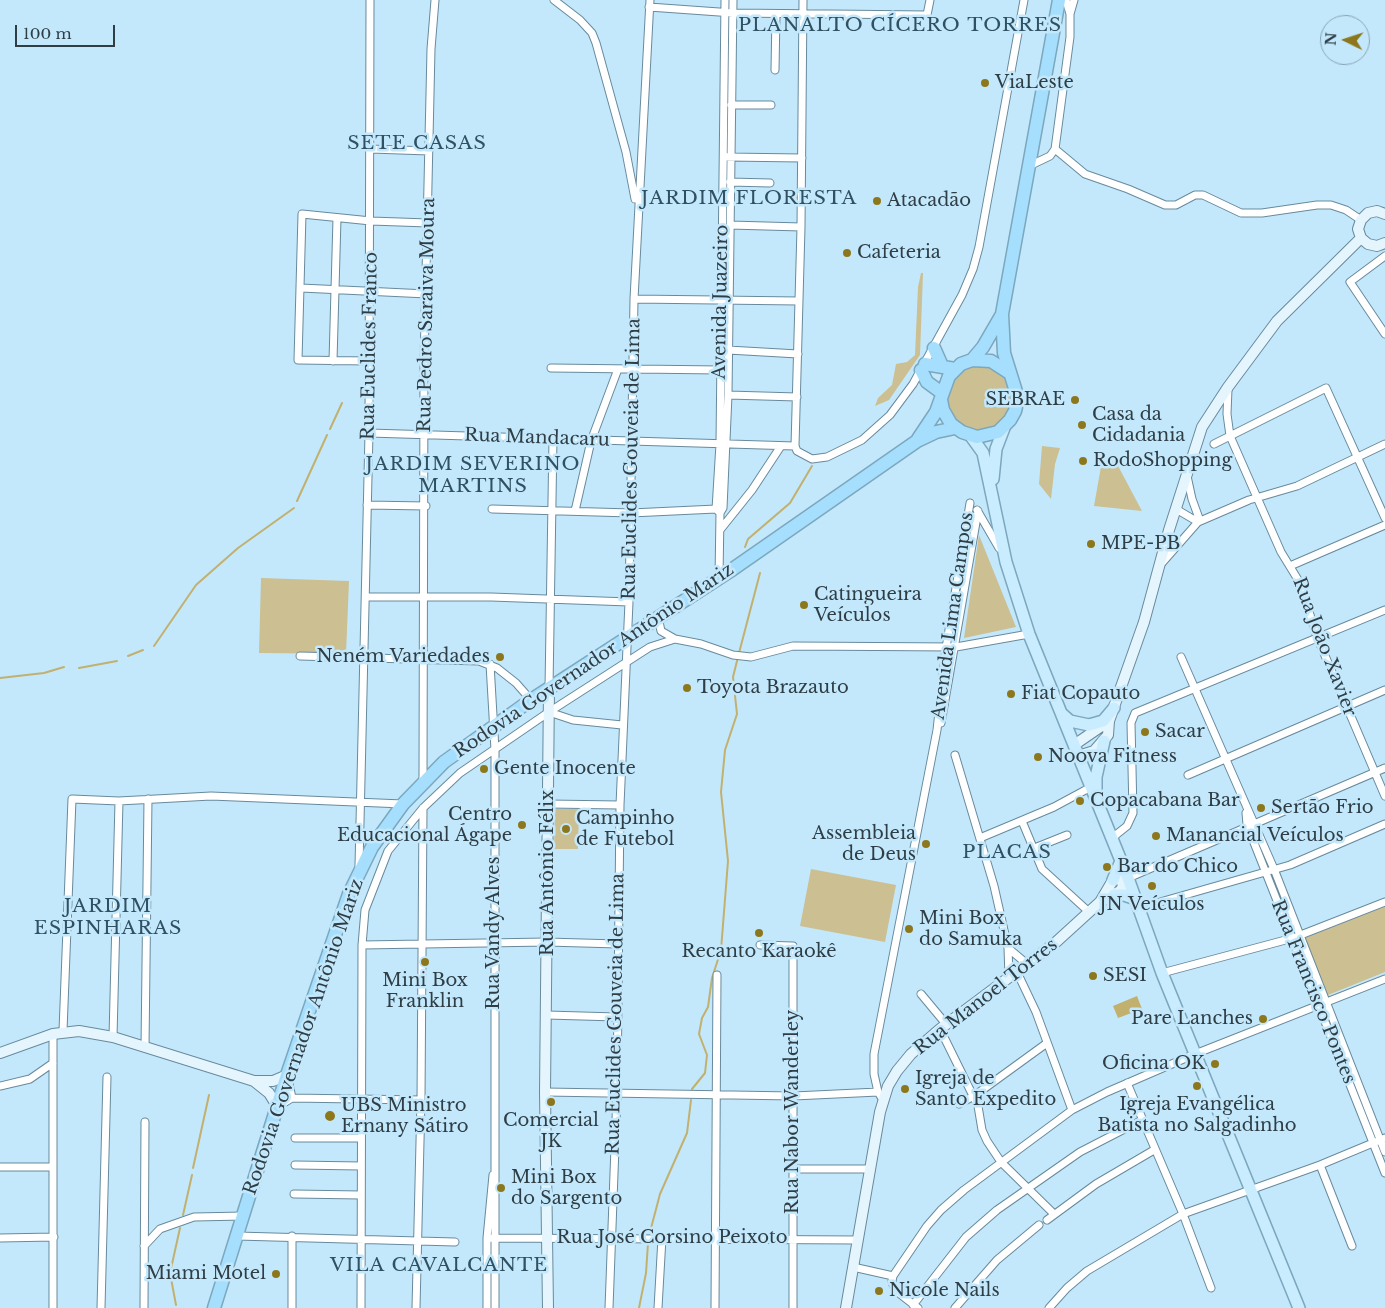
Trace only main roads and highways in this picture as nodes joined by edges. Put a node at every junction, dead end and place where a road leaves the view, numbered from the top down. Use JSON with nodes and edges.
{"nodes":[{"id":1,"x":1058,"y":0,"type":"edge"},
{"id":2,"x":1385,"y":214,"type":"edge"},
{"id":3,"x":1361,"y":238,"type":"junction"},
{"id":4,"x":1385,"y":243,"type":"edge"},
{"id":5,"x":1002,"y":314,"type":"junction"},
{"id":6,"x":934,"y":348,"type":"road end"},
{"id":7,"x":972,"y":360,"type":"junction"},
{"id":8,"x":949,"y":367,"type":"junction"},
{"id":9,"x":1008,"y":372,"type":"junction"},
{"id":10,"x":913,"y":384,"type":"road end"},
{"id":11,"x":938,"y":393,"type":"junction"},
{"id":12,"x":955,"y":428,"type":"junction"},
{"id":13,"x":1004,"y":428,"type":"junction"},
{"id":14,"x":970,"y":436,"type":"junction"},
{"id":15,"x":917,"y":441,"type":"junction"},
{"id":16,"x":993,"y":498,"type":"junction"},
{"id":17,"x":549,"y":688,"type":"junction"},
{"id":18,"x":1114,"y":708,"type":"junction"},
{"id":19,"x":1061,"y":713,"type":"junction"},
{"id":20,"x":1110,"y":720,"type":"junction"},
{"id":21,"x":1104,"y":742,"type":"junction"},
{"id":22,"x":1074,"y":745,"type":"junction"},
{"id":23,"x":1078,"y":756,"type":"junction"},
{"id":24,"x":1096,"y":798,"type":"junction"},
{"id":25,"x":1121,"y":861,"type":"junction"},
{"id":26,"x":1128,"y":878,"type":"junction"},
{"id":27,"x":1113,"y":880,"type":"junction"},
{"id":28,"x":1114,"y":895,"type":"junction"},
{"id":29,"x":1100,"y":902,"type":"junction"},
{"id":30,"x":1138,"y":904,"type":"junction"},
{"id":31,"x":0,"y":1053,"type":"edge"},
{"id":32,"x":287,"y":1075,"type":"junction"},
{"id":33,"x":273,"y":1088,"type":"junction"},
{"id":34,"x":881,"y":1096,"type":"joint"},
{"id":35,"x":277,"y":1106,"type":"junction"},
{"id":36,"x":214,"y":1308,"type":"edge"},
{"id":37,"x":548,"y":1308,"type":"edge"},
{"id":38,"x":846,"y":1308,"type":"edge"},
{"id":39,"x":1298,"y":1308,"type":"edge"}],
"edges":[{"from":1,"to":5,"type":"highway"},
{"from":2,"to":3,"type":"main road"},
{"from":3,"to":4,"type":"main road"},
{"from":3,"to":18,"type":"main road"},
{"from":5,"to":7,"type":"highway"},
{"from":5,"to":9,"type":"highway"},
{"from":6,"to":8,"type":"highway"},
{"from":7,"to":8,"type":"highway"},
{"from":7,"to":9,"type":"highway"},
{"from":8,"to":11,"type":"highway","name":"Rodovia Governador Antônio Mariz"},
{"from":8,"to":11,"type":"highway"},
{"from":9,"to":13,"type":"highway"},
{"from":10,"to":11,"type":"highway"},
{"from":11,"to":12,"type":"highway"},
{"from":11,"to":15,"type":"highway","name":"Rodovia Governador Antônio Mariz"},
{"from":12,"to":14,"type":"highway"},
{"from":12,"to":15,"type":"highway","name":"Rodovia Governador Antônio Mariz"},
{"from":13,"to":14,"type":"highway"},
{"from":13,"to":16,"type":"main road"},
{"from":14,"to":16,"type":"main road"},
{"from":15,"to":17,"type":"highway","name":"Rodovia Governador Antônio Mariz"},
{"from":16,"to":19,"type":"main road"},
{"from":17,"to":32,"type":"highway","name":"Rodovia Governador Antônio Mariz"},
{"from":17,"to":37,"type":"main road","name":"Rua Antônio Félix"},
{"from":18,"to":19,"type":"main road"},
{"from":18,"to":20,"type":"main road"},
{"from":19,"to":22,"type":"main road"},
{"from":20,"to":21,"type":"main road"},
{"from":20,"to":22,"type":"main road"},
{"from":21,"to":23,"type":"main road"},
{"from":21,"to":24,"type":"main road"},
{"from":22,"to":23,"type":"main road"},
{"from":23,"to":24,"type":"main road"},
{"from":24,"to":25,"type":"main road"},
{"from":25,"to":26,"type":"main road"},
{"from":25,"to":27,"type":"main road"},
{"from":26,"to":27,"type":"main road"},
{"from":26,"to":28,"type":"main road","name":"Rua Manoel Torres"},
{"from":26,"to":30,"type":"main road"},
{"from":27,"to":29,"type":"main road","name":"Rua Manoel Torres"},
{"from":28,"to":29,"type":"main road","name":"Rua Manoel Torres"},
{"from":28,"to":30,"type":"main road"},
{"from":29,"to":34,"type":"main road","name":"Rua Manoel Torres"},
{"from":30,"to":39,"type":"main road"},
{"from":31,"to":33,"type":"main road"},
{"from":32,"to":33,"type":"main road"},
{"from":32,"to":35,"type":"highway","name":"Rodovia Governador Antônio Mariz"},
{"from":33,"to":35,"type":"main road"},
{"from":34,"to":38,"type":"main road","name":"Avenida Lima Campos"},
{"from":35,"to":36,"type":"highway","name":"Rodovia Governador Antônio Mariz"}]}
